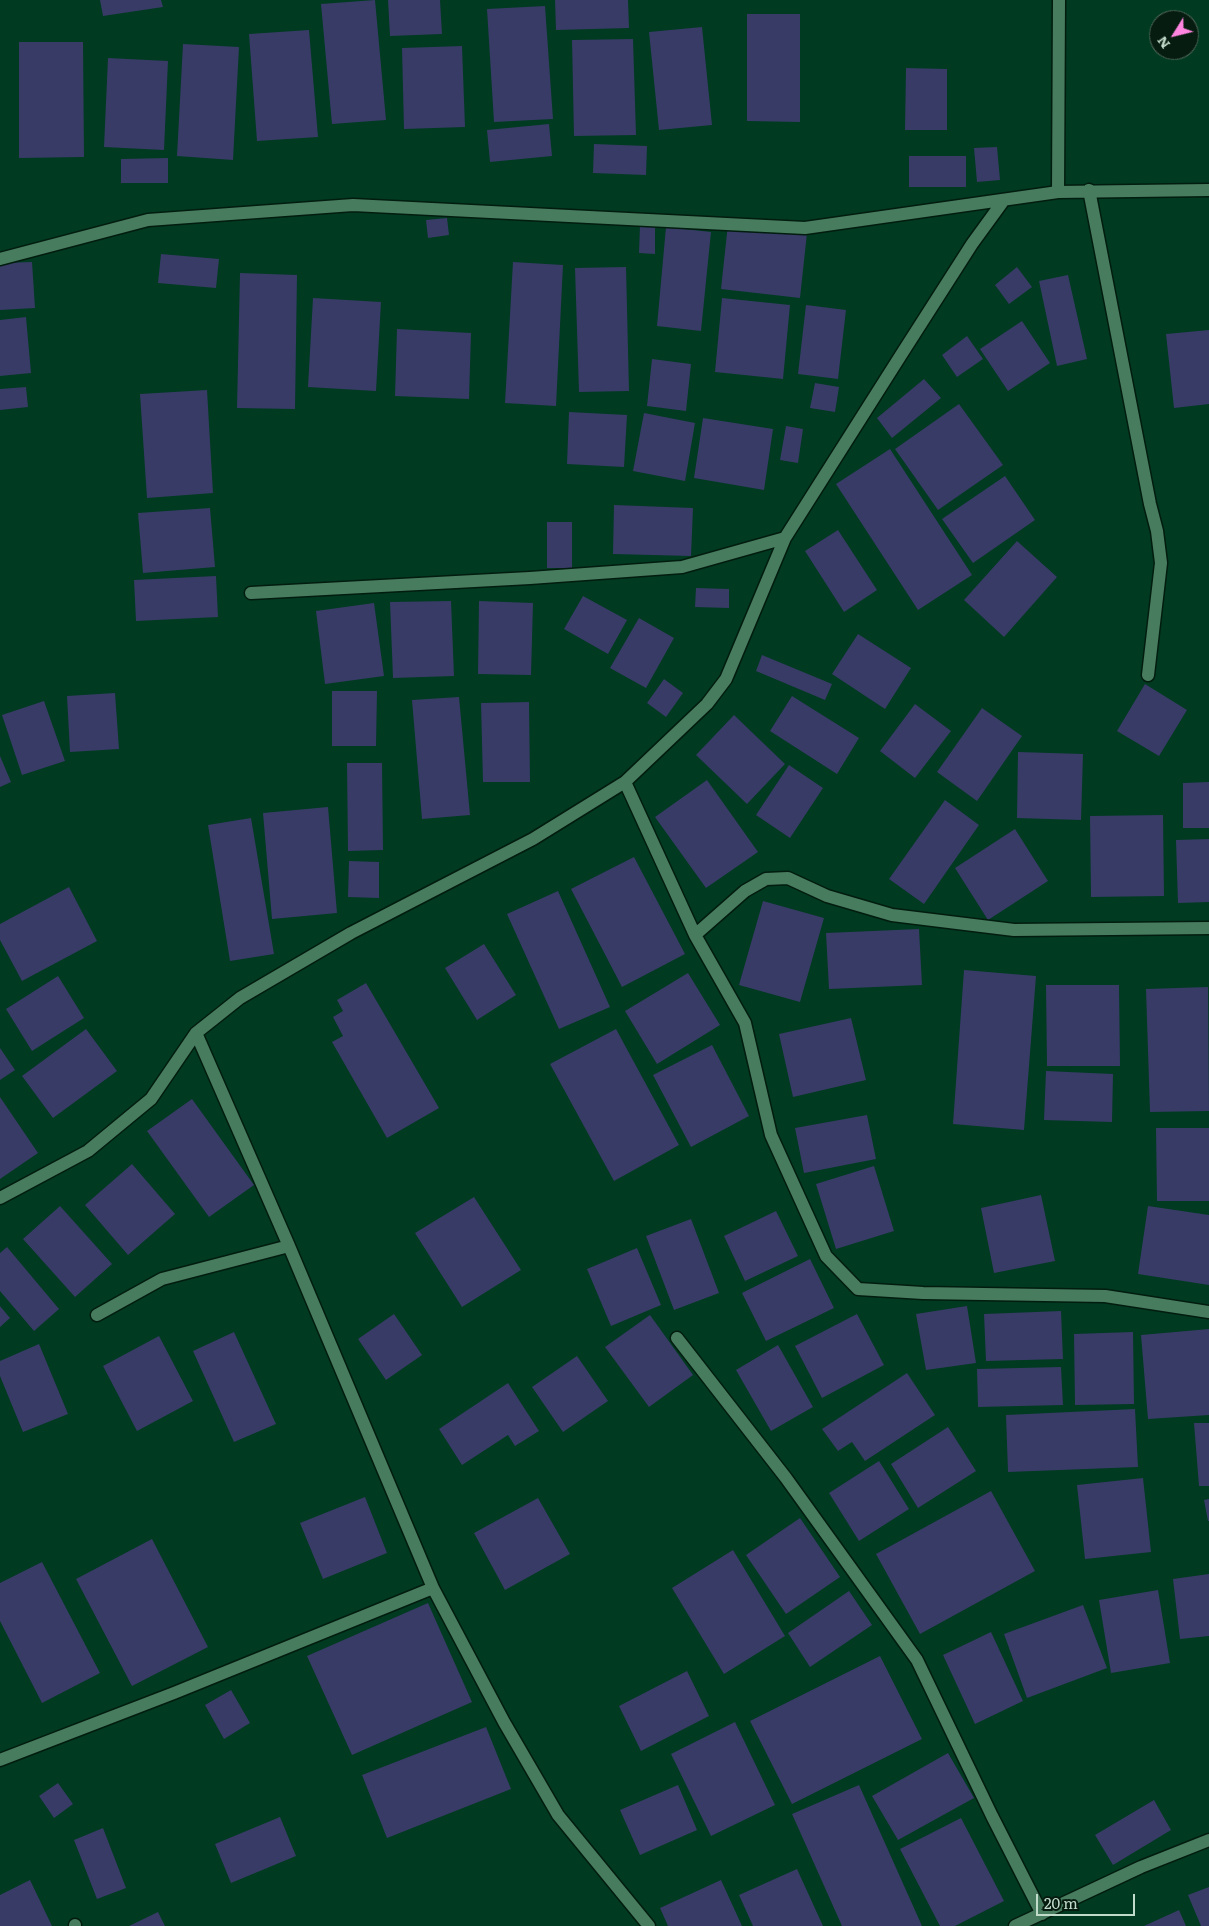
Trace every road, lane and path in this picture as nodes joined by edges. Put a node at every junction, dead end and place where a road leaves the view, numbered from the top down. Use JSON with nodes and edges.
{"nodes":[{"id":1,"x":1059,"y":0,"type":"edge"},
{"id":2,"x":1089,"y":190,"type":"junction"},
{"id":3,"x":1209,"y":190,"type":"edge"},
{"id":4,"x":1058,"y":192,"type":"junction"},
{"id":5,"x":1004,"y":200,"type":"junction"},
{"id":6,"x":0,"y":259,"type":"edge"},
{"id":7,"x":785,"y":538,"type":"junction"},
{"id":8,"x":251,"y":593,"type":"dead end"},
{"id":9,"x":1148,"y":675,"type":"dead end"},
{"id":10,"x":624,"y":782,"type":"junction"},
{"id":11,"x":1209,"y":928,"type":"edge"},
{"id":12,"x":694,"y":935,"type":"junction"},
{"id":13,"x":196,"y":1033,"type":"junction"},
{"id":14,"x":0,"y":1198,"type":"edge"},
{"id":15,"x":289,"y":1246,"type":"junction"},
{"id":16,"x":1209,"y":1312,"type":"edge"},
{"id":17,"x":97,"y":1314,"type":"dead end"},
{"id":18,"x":677,"y":1338,"type":"dead end"},
{"id":19,"x":433,"y":1588,"type":"junction"},
{"id":20,"x":0,"y":1760,"type":"edge"},
{"id":21,"x":1209,"y":1840,"type":"edge"},
{"id":22,"x":1042,"y":1914,"type":"junction"},
{"id":23,"x":649,"y":1926,"type":"edge"},
{"id":24,"x":1015,"y":1926,"type":"edge"}],
"edges":[{"from":1,"to":4,"type":"street"},
{"from":2,"to":3,"type":"street"},
{"from":2,"to":4,"type":"street"},
{"from":2,"to":9,"type":"street"},
{"from":4,"to":5,"type":"street"},
{"from":5,"to":6,"type":"street"},
{"from":5,"to":7,"type":"street"},
{"from":7,"to":8,"type":"street"},
{"from":7,"to":10,"type":"street"},
{"from":10,"to":12,"type":"street"},
{"from":10,"to":13,"type":"street"},
{"from":11,"to":12,"type":"street"},
{"from":12,"to":16,"type":"street"},
{"from":13,"to":14,"type":"street"},
{"from":13,"to":15,"type":"street"},
{"from":15,"to":17,"type":"street"},
{"from":15,"to":19,"type":"street"},
{"from":18,"to":22,"type":"street"},
{"from":19,"to":20,"type":"street"},
{"from":19,"to":23,"type":"street"},
{"from":21,"to":22,"type":"street"},
{"from":22,"to":24,"type":"street"}]}
